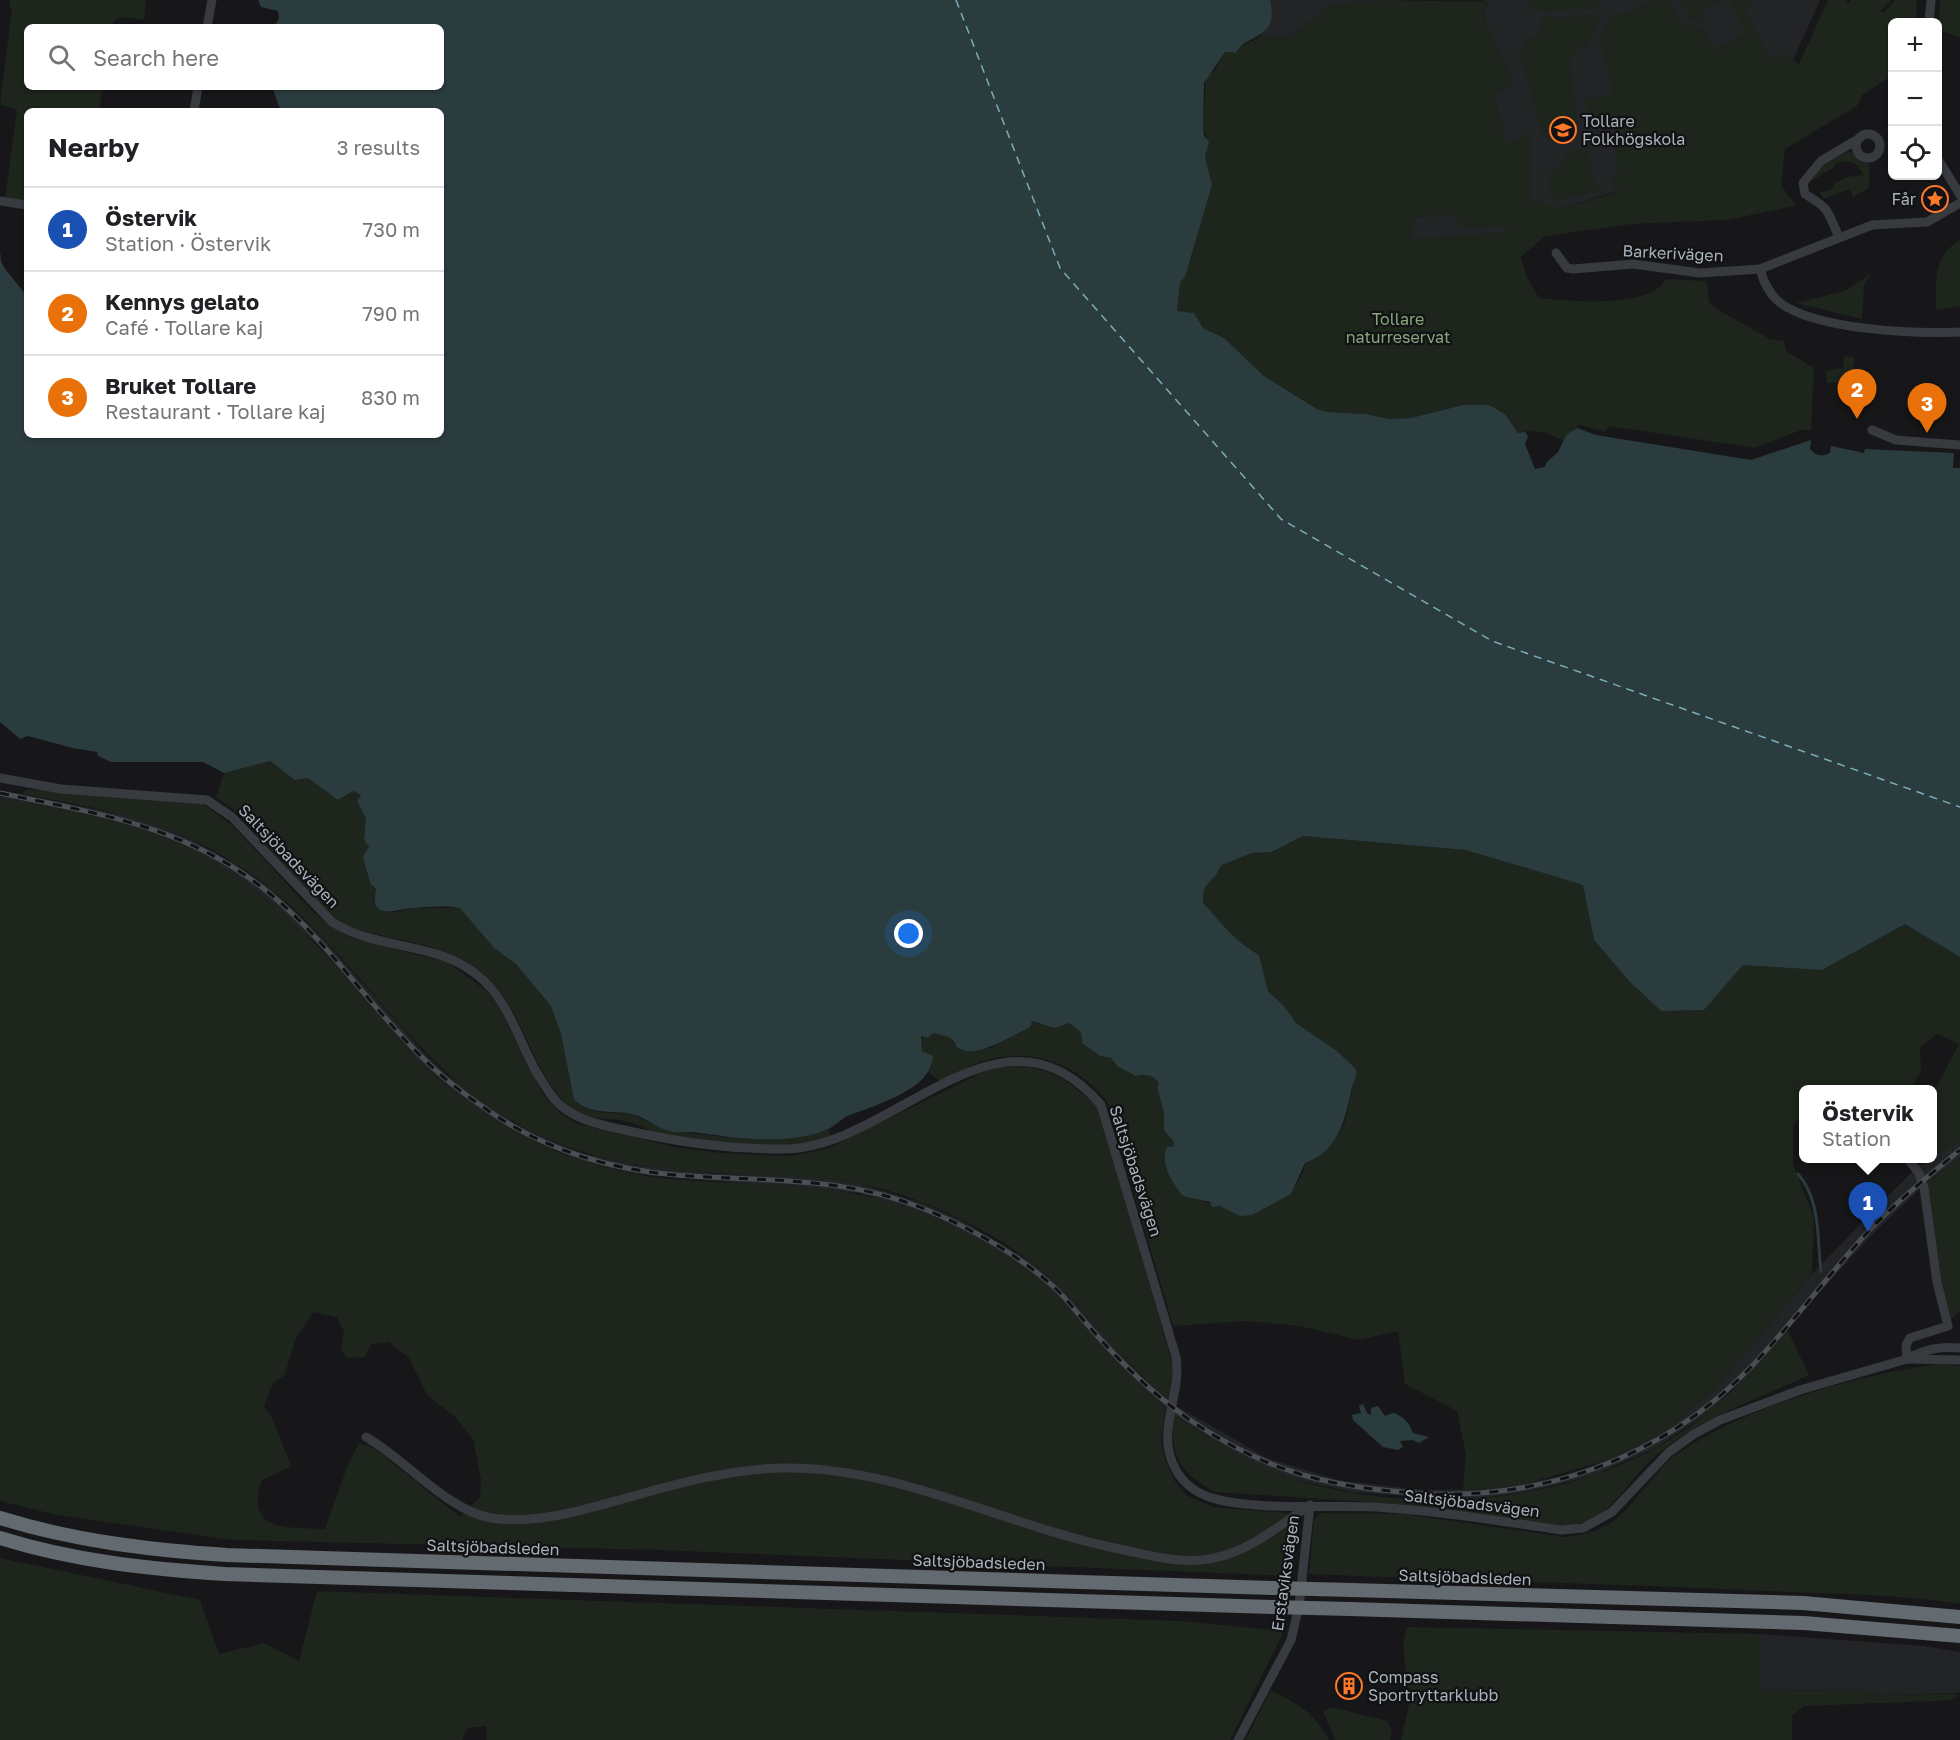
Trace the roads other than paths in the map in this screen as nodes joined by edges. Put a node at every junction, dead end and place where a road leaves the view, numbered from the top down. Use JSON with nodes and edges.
{"nodes":[{"id":1,"x":212,"y":0,"type":"edge"},
{"id":2,"x":1931,"y":0,"type":"edge"},
{"id":3,"x":1929,"y":18,"type":"edge"},
{"id":4,"x":208,"y":24,"type":"edge"},
{"id":5,"x":198,"y":90,"type":"edge"},
{"id":6,"x":194,"y":108,"type":"edge"},
{"id":7,"x":1860,"y":138,"type":"dead end"},
{"id":8,"x":1942,"y":166,"type":"edge"},
{"id":9,"x":1960,"y":195,"type":"edge"},
{"id":10,"x":0,"y":201,"type":"edge"},
{"id":11,"x":1960,"y":203,"type":"edge"},
{"id":12,"x":24,"y":205,"type":"edge"},
{"id":13,"x":1839,"y":237,"type":"junction"},
{"id":14,"x":1556,"y":253,"type":"dead end"},
{"id":15,"x":1760,"y":268,"type":"junction"},
{"id":16,"x":1960,"y":332,"type":"edge"},
{"id":17,"x":1872,"y":430,"type":"dead end"},
{"id":18,"x":1960,"y":445,"type":"edge"},
{"id":19,"x":0,"y":778,"type":"edge"},
{"id":20,"x":1911,"y":1163,"type":"edge"},
{"id":21,"x":1960,"y":1348,"type":"edge"},
{"id":22,"x":1907,"y":1359,"type":"junction"},
{"id":23,"x":1960,"y":1360,"type":"edge"},
{"id":24,"x":366,"y":1437,"type":"dead end"},
{"id":25,"x":1310,"y":1505,"type":"junction"},
{"id":26,"x":0,"y":1518,"type":"edge"},
{"id":27,"x":0,"y":1538,"type":"edge"},
{"id":28,"x":1960,"y":1617,"type":"edge"},
{"id":29,"x":1960,"y":1636,"type":"edge"},
{"id":30,"x":1238,"y":1740,"type":"edge"}],
"edges":[{"from":1,"to":4,"type":"street"},
{"from":2,"to":3,"type":"street"},
{"from":5,"to":6,"type":"street"},
{"from":7,"to":13,"type":"street"},
{"from":8,"to":9,"type":"street"},
{"from":10,"to":12,"type":"street"},
{"from":11,"to":13,"type":"street","name":"Barkerivägen"},
{"from":13,"to":15,"type":"street","name":"Barkerivägen"},
{"from":14,"to":15,"type":"street","name":"Barkerivägen"},
{"from":15,"to":16,"type":"street"},
{"from":17,"to":18,"type":"street"},
{"from":19,"to":25,"type":"street","name":"Saltsjöbadsvägen"},
{"from":20,"to":22,"type":"street"},
{"from":21,"to":22,"type":"street","name":"Saltsjöbadsvägen"},
{"from":22,"to":23,"type":"street","name":"Saltsjöbadsvägen"},
{"from":22,"to":25,"type":"street","name":"Saltsjöbadsvägen"},
{"from":24,"to":25,"type":"street"},
{"from":25,"to":30,"type":"street","name":"Erstaviksvägen"},
{"from":26,"to":28,"type":"highway","name":"Saltsjöbadsleden","bridge":true},
{"from":27,"to":29,"type":"highway","bridge":true}]}
